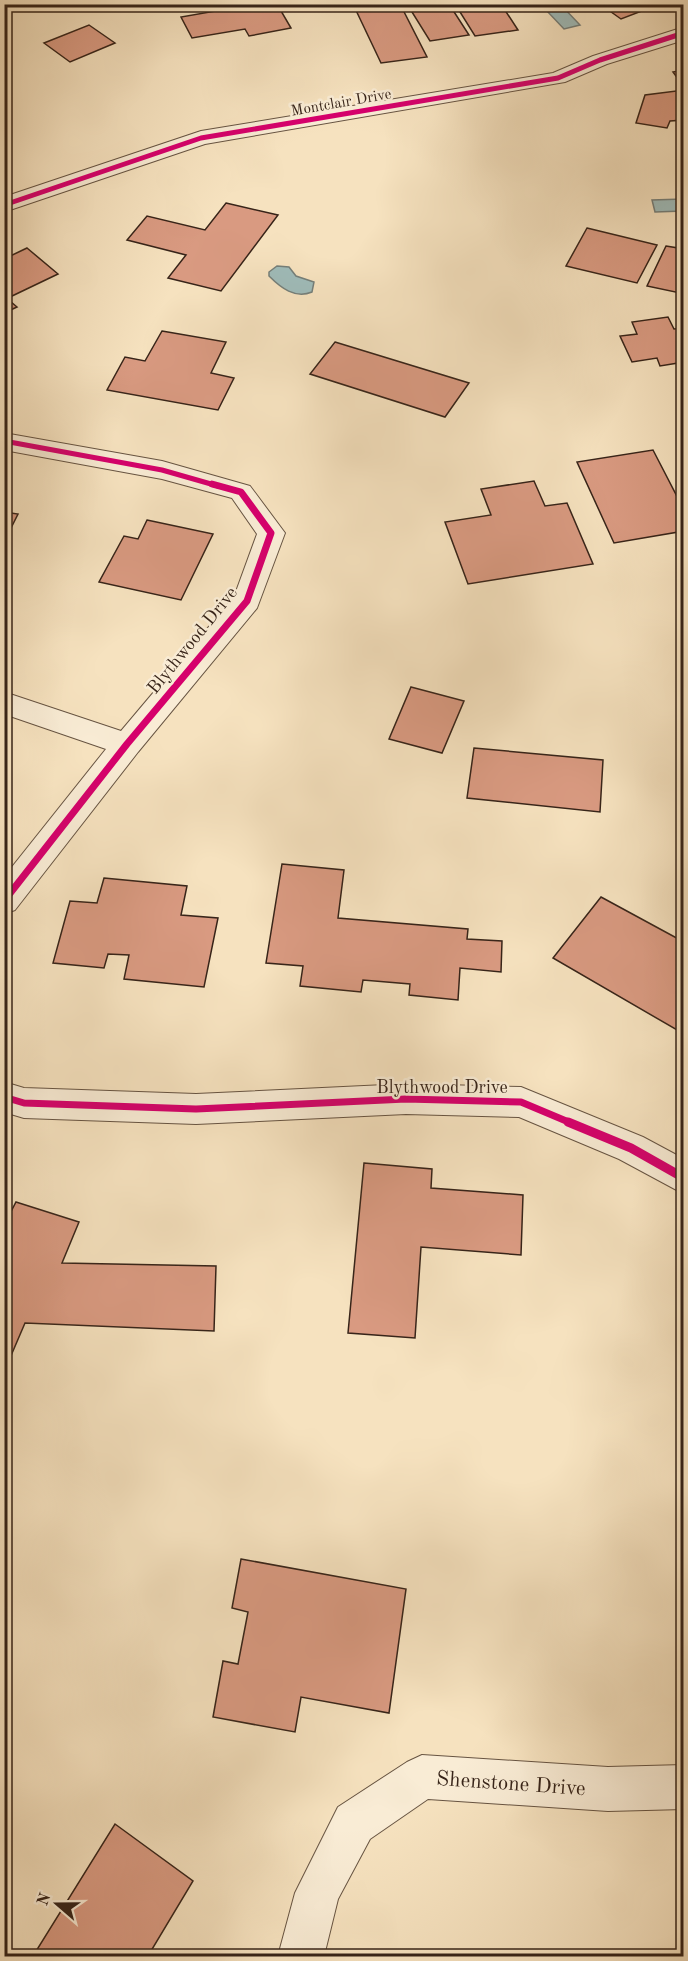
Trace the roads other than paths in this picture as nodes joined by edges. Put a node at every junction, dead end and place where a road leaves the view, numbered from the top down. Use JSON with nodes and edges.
{"nodes":[{"id":1,"x":684,"y":33,"type":"edge"},
{"id":2,"x":4,"y":205,"type":"edge"},
{"id":3,"x":4,"y":441,"type":"edge"},
{"id":4,"x":4,"y":703,"type":"edge"},
{"id":5,"x":127,"y":744,"type":"junction"},
{"id":6,"x":15,"y":866,"type":"edge"},
{"id":7,"x":4,"y":901,"type":"edge"},
{"id":8,"x":4,"y":1097,"type":"edge"},
{"id":9,"x":684,"y":1178,"type":"edge"},
{"id":10,"x":684,"y":1786,"type":"edge"},
{"id":11,"x":302,"y":1956,"type":"edge"}],
"edges":[{"from":1,"to":2,"type":"street","name":"Montclair Drive"},
{"from":3,"to":5,"type":"street","name":"Blythwood Drive"},
{"from":4,"to":5,"type":"street"},
{"from":5,"to":6,"type":"street","name":"Blythwood Drive"},
{"from":6,"to":7,"type":"street","name":"Blythwood Drive"},
{"from":8,"to":9,"type":"street","name":"Blythwood Drive"},
{"from":10,"to":11,"type":"street","name":"Shenstone Drive"}]}
